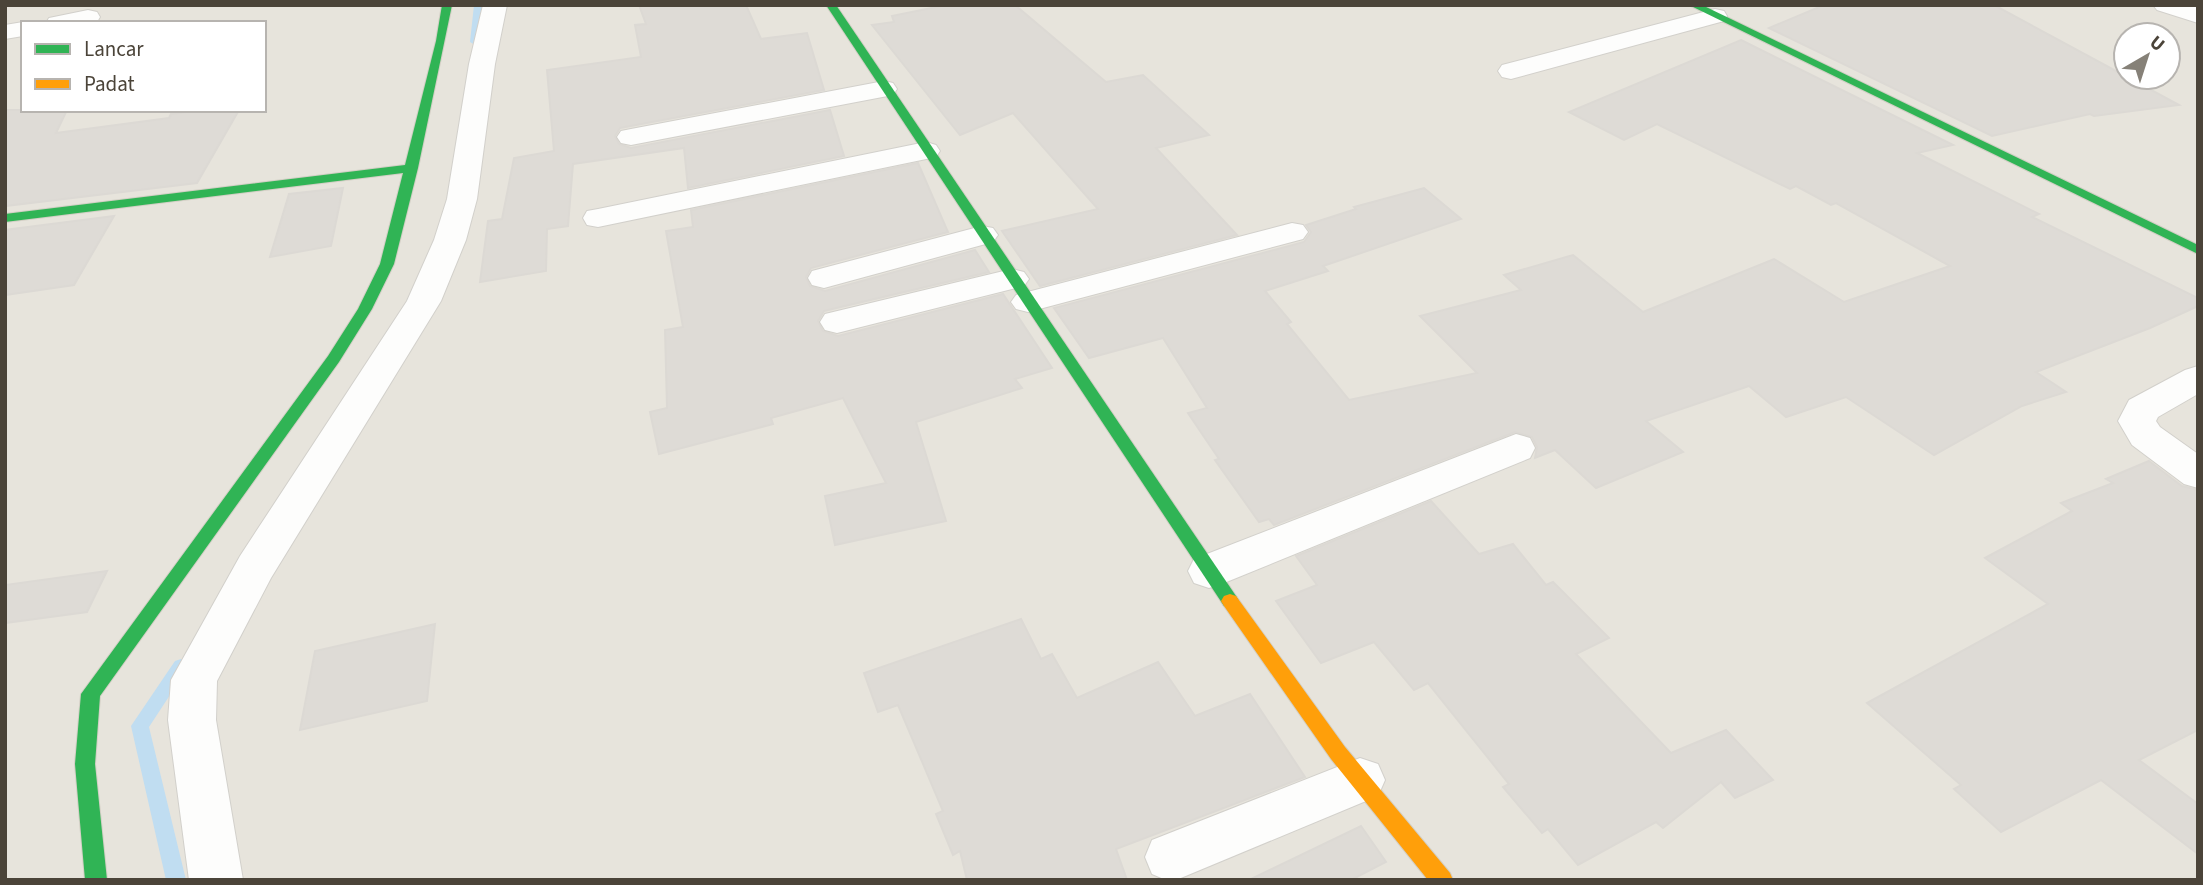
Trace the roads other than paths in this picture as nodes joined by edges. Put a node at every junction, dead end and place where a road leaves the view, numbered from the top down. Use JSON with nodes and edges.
{"nodes":[{"id":1,"x":447,"y":5,"type":"edge"},
{"id":2,"x":495,"y":5,"type":"edge"},
{"id":3,"x":831,"y":5,"type":"edge"},
{"id":4,"x":1704,"y":10,"type":"edge"},
{"id":5,"x":88,"y":18,"type":"dead end"},
{"id":6,"x":70,"y":21,"type":"edge"},
{"id":7,"x":1511,"y":71,"type":"dead end"},
{"id":8,"x":884,"y":89,"type":"junction"},
{"id":9,"x":631,"y":137,"type":"dead end"},
{"id":10,"x":926,"y":152,"type":"junction"},
{"id":11,"x":412,"y":168,"type":"junction"},
{"id":12,"x":5,"y":218,"type":"edge"},
{"id":13,"x":598,"y":218,"type":"dead end"},
{"id":14,"x":1292,"y":232,"type":"dead end"},
{"id":15,"x":982,"y":234,"type":"junction"},
{"id":16,"x":2198,"y":250,"type":"edge"},
{"id":17,"x":824,"y":278,"type":"dead end"},
{"id":18,"x":1020,"y":291,"type":"junction"},
{"id":19,"x":837,"y":322,"type":"dead end"},
{"id":20,"x":2198,"y":378,"type":"edge"},
{"id":21,"x":1516,"y":448,"type":"dead end"},
{"id":22,"x":2198,"y":474,"type":"edge"},
{"id":23,"x":1209,"y":570,"type":"junction"},
{"id":24,"x":1360,"y":780,"type":"junction"},
{"id":25,"x":1171,"y":857,"type":"dead end"},
{"id":26,"x":96,"y":880,"type":"edge"},
{"id":27,"x":216,"y":880,"type":"edge"},
{"id":28,"x":1443,"y":880,"type":"edge"}],
"edges":[{"from":1,"to":11,"type":"street"},
{"from":2,"to":27,"type":"street"},
{"from":3,"to":8,"type":"street"},
{"from":4,"to":7,"type":"street"},
{"from":4,"to":16,"type":"street"},
{"from":5,"to":6,"type":"street"},
{"from":8,"to":9,"type":"street"},
{"from":8,"to":10,"type":"street"},
{"from":10,"to":13,"type":"street"},
{"from":10,"to":15,"type":"street"},
{"from":11,"to":12,"type":"street"},
{"from":11,"to":26,"type":"street"},
{"from":14,"to":18,"type":"street"},
{"from":15,"to":17,"type":"street"},
{"from":15,"to":18,"type":"street"},
{"from":18,"to":19,"type":"street"},
{"from":18,"to":23,"type":"street"},
{"from":20,"to":22,"type":"street"},
{"from":21,"to":23,"type":"street"},
{"from":23,"to":24,"type":"street"},
{"from":24,"to":25,"type":"street"},
{"from":24,"to":28,"type":"street"}]}
